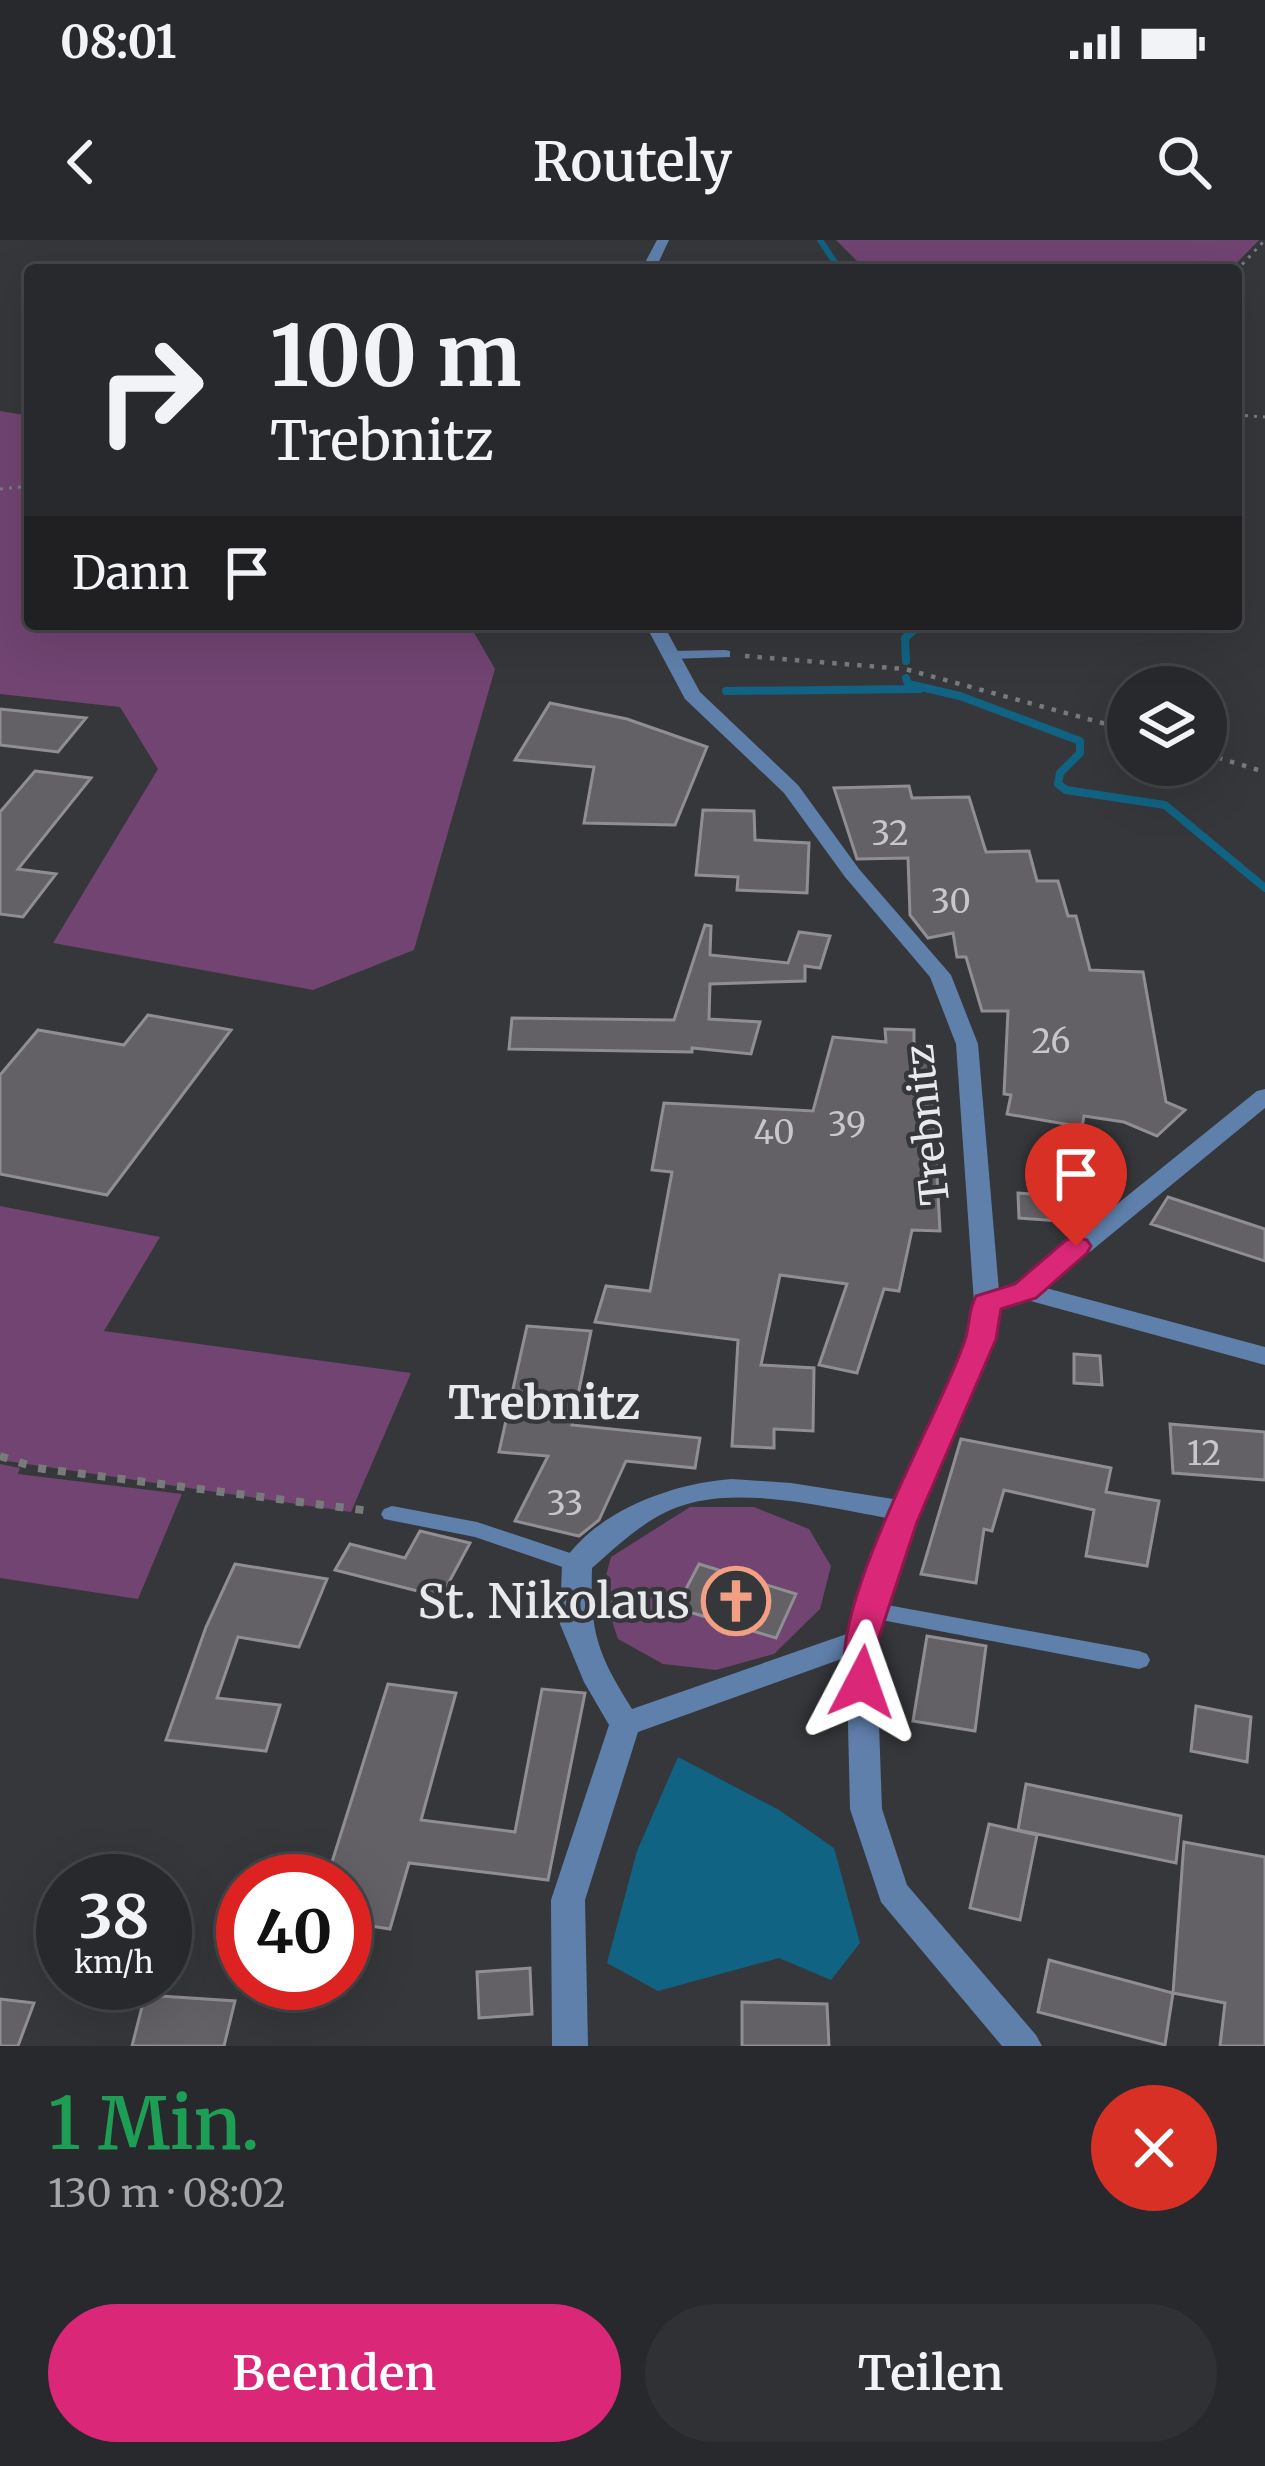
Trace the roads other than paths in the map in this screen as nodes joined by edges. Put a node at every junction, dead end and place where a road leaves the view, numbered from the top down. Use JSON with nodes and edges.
{"nodes":[{"id":1,"x":657,"y":630,"type":"edge"},
{"id":2,"x":725,"y":654,"type":"road end"},
{"id":3,"x":670,"y":655,"type":"junction"},
{"id":4,"x":1265,"y":1096,"type":"edge"},
{"id":5,"x":1025,"y":1291,"type":"junction"},
{"id":6,"x":987,"y":1303,"type":"junction"},
{"id":7,"x":1265,"y":1356,"type":"edge"},
{"id":8,"x":906,"y":1511,"type":"junction"},
{"id":9,"x":392,"y":1514,"type":"road end"},
{"id":10,"x":577,"y":1564,"type":"junction"},
{"id":11,"x":866,"y":1625,"type":"junction"},
{"id":12,"x":1139,"y":1660,"type":"dead end"},
{"id":13,"x":625,"y":1724,"type":"junction"},
{"id":14,"x":570,"y":2046,"type":"edge"},
{"id":15,"x":1024,"y":2046,"type":"edge"}],
"edges":[{"from":1,"to":3,"type":"street","name":"Trebnitz"},
{"from":2,"to":3,"type":"lane"},
{"from":3,"to":6,"type":"street","name":"Trebnitz"},
{"from":4,"to":5,"type":"street"},
{"from":5,"to":6,"type":"street"},
{"from":5,"to":7,"type":"street"},
{"from":6,"to":8,"type":"street","name":"Trebnitz"},
{"from":8,"to":10,"type":"street"},
{"from":8,"to":11,"type":"street","name":"Trebnitz"},
{"from":9,"to":10,"type":"lane"},
{"from":10,"to":13,"type":"street"},
{"from":11,"to":12,"type":"lane"},
{"from":11,"to":13,"type":"street"},
{"from":11,"to":15,"type":"street"},
{"from":13,"to":14,"type":"street"}]}
